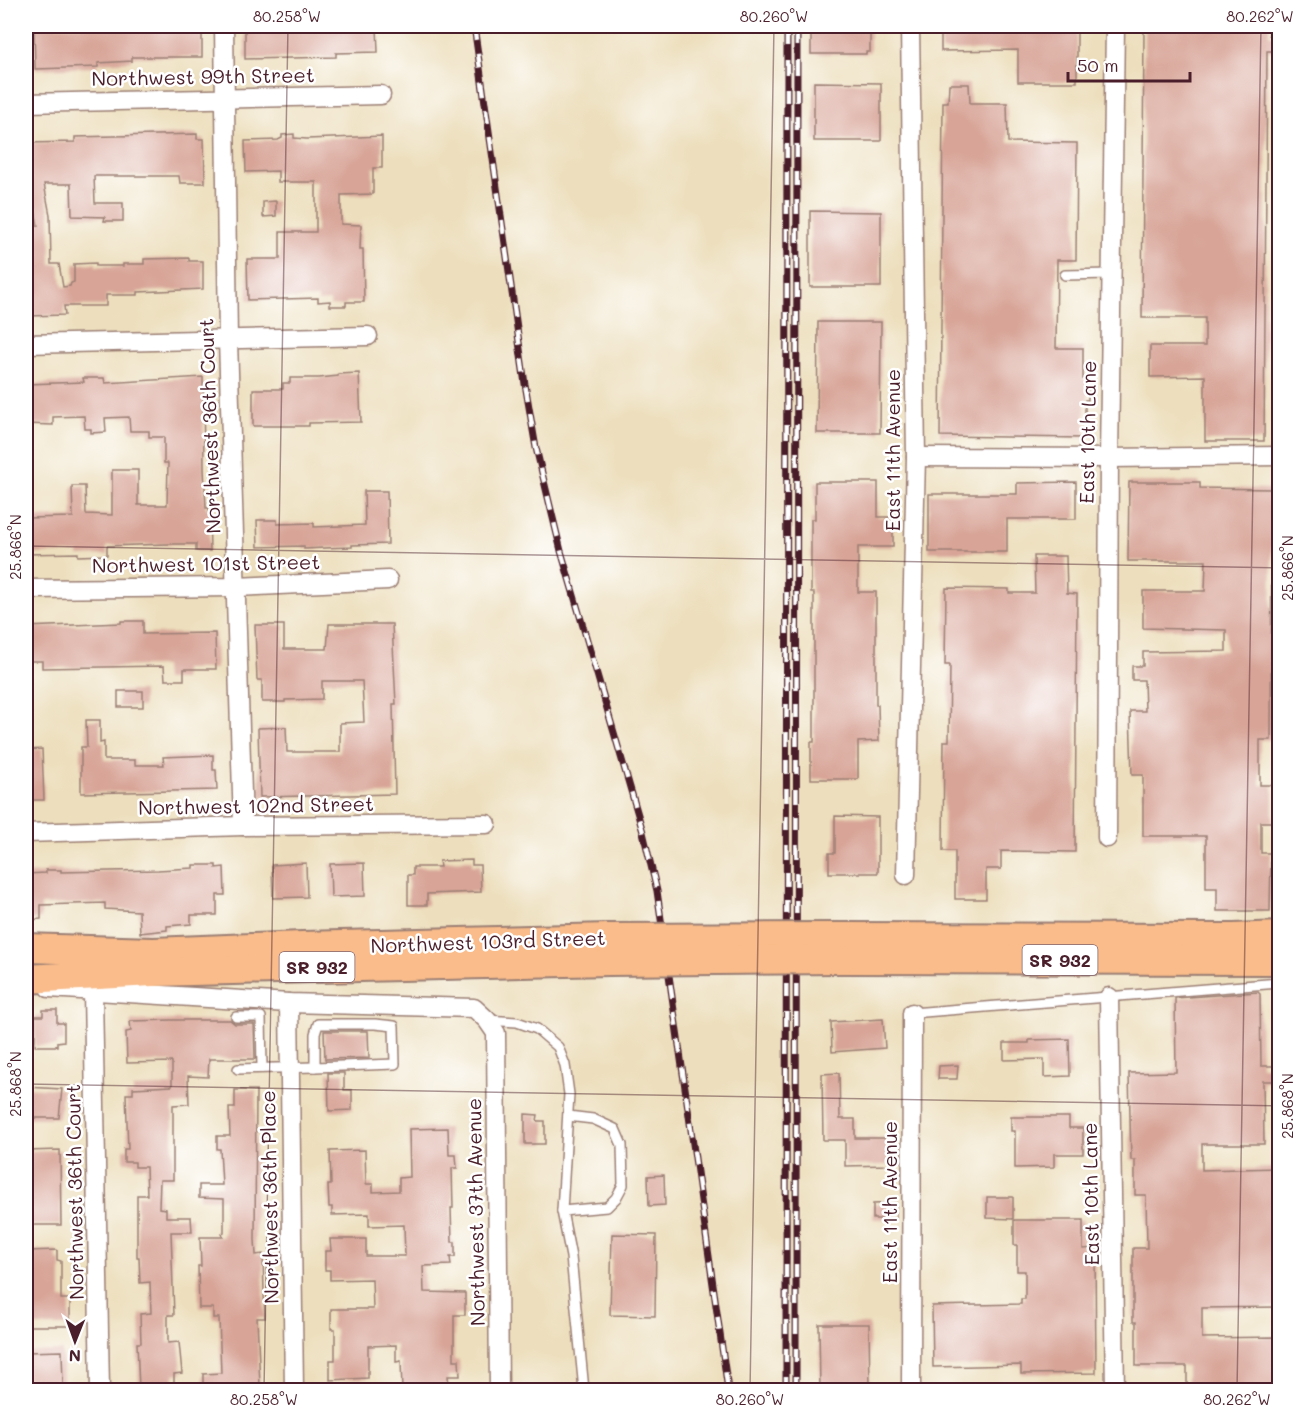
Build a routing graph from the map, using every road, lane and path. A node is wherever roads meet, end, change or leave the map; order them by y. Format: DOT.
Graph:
graph roads {
  1 [pos="224,26"];
  2 [pos="910,26"];
  3 [pos="1115,26"];
  4 [pos="381,95"];
  5 [pos="226,98"];
  6 [pos="26,103"];
  7 [pos="1112,274"];
  8 [pos="1065,275"];
  9 [pos="368,336"];
  10 [pos="228,340"];
  11 [pos="26,344"];
  12 [pos="1280,456"];
  13 [pos="916,457"];
  14 [pos="1109,458"];
  15 [pos="388,580"];
  16 [pos="236,587"];
  17 [pos="26,589"];
  18 [pos="487,824"];
  19 [pos="243,825"];
  20 [pos="26,833"];
  21 [pos="1107,838"];
  22 [pos="906,875"];
  23 [pos="1280,936"];
  24 [pos="26,948"];
  25 [pos="842,948"];
  26 [pos="609,949"];
  27 [pos="1280,960"];
  28 [pos="26,979"];
  29 [pos="1280,983"];
  30 [pos="26,986"];
  31 [pos="93,992"];
  32 [pos="1109,997"];
  33 [pos="289,1003"];
  34 [pos="912,1013"];
  35 [pos="237,1017"];
  36 [pos="492,1026"];
  37 [pos="315,1066"];
  38 [pos="262,1068"];
  39 [pos="290,1068"];
  40 [pos="238,1069"];
  41 [pos="568,1116"];
  42 [pos="562,1211"];
  43 [pos="100,1390"];
  44 [pos="294,1390"];
  45 [pos="500,1390"];
  46 [pos="584,1390"];
  47 [pos="911,1390"];
  48 [pos="1115,1390"];
  1 -- 5 [label="street, Northwest 36th Court"];
  2 -- 13 [label="street, East 11th Avenue"];
  3 -- 7 [label="street, East 10th Lane"];
  4 -- 5 [label="street, Northwest 99th Street"];
  5 -- 6 [label="street, Northwest 99th Street"];
  5 -- 10 [label="street, Northwest 36th Court"];
  7 -- 8 [label="lane"];
  7 -- 14 [label="street, East 10th Lane"];
  9 -- 10 [label="street"];
  10 -- 11 [label="street"];
  10 -- 16 [label="street, Northwest 36th Court"];
  12 -- 14 [label="street"];
  13 -- 14 [label="street"];
  13 -- 22 [label="street, East 11th Avenue"];
  14 -- 21 [label="street, East 10th Lane"];
  15 -- 16 [label="street, Northwest 101st Street"];
  16 -- 17 [label="street, Northwest 101st Street"];
  16 -- 19 [label="street, Northwest 36th Court"];
  18 -- 19 [label="street, Northwest 102nd Street"];
  19 -- 20 [label="street, Northwest 102nd Street"];
  23 -- 25 [label="main road, SR 932"];
  24 -- 26 [label="main road, Northwest 103rd Street / SR 932"];
  25 -- 26 [label="main road, Northwest 103rd Street / SR 932, bridge"];
  25 -- 27 [label="main road, SR 932"];
  26 -- 28 [label="main road, Northwest 103rd Street / SR 932"];
  29 -- 32 [label="lane"];
  30 -- 31 [label="street"];
  31 -- 33 [label="street"];
  31 -- 43 [label="street, Northwest 36th Court"];
  32 -- 34 [label="lane"];
  32 -- 48 [label="street, East 10th Lane"];
  33 -- 36 [label="street"];
  33 -- 39 [label="street, Northwest 36th Place"];
  34 -- 47 [label="street, East 11th Avenue"];
  35 -- 38 [label="lane"];
  36 -- 41 [label="lane"];
  36 -- 45 [label="street, Northwest 37th Avenue"];
  37 -- 37 [label="lane"];
  37 -- 39 [label="lane"];
  38 -- 39 [label="lane"];
  38 -- 40 [label="lane"];
  39 -- 44 [label="street, Northwest 36th Place"];
  41 -- 42 [label="lane"];
  41 -- 42 [label="lane"];
  42 -- 46 [label="lane"];
}
